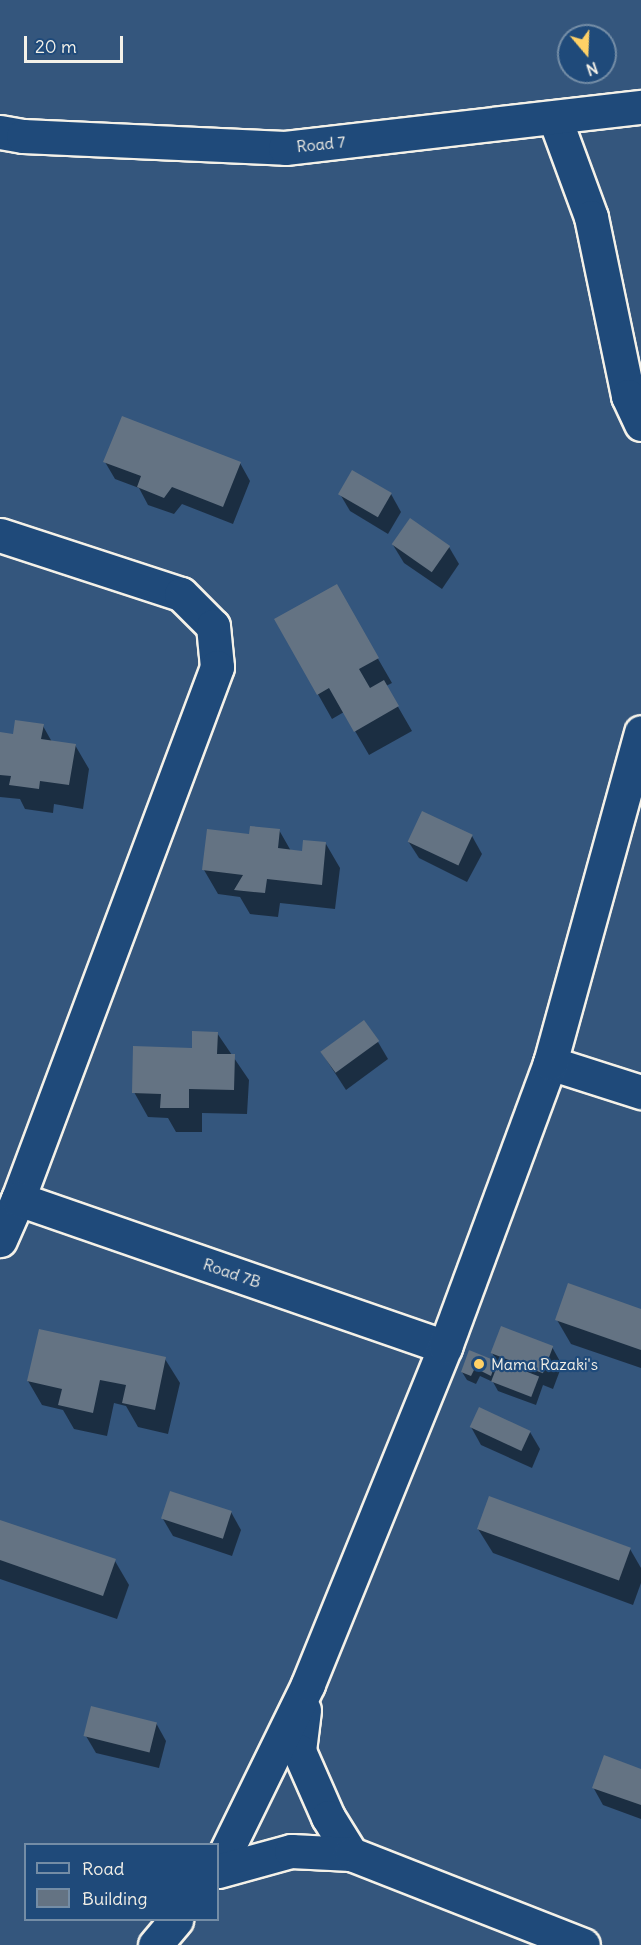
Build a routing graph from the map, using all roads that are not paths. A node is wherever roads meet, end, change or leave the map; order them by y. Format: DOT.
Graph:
graph roads {
  1 [pos="641,107"];
  2 [pos="555,119"];
  3 [pos="0,132"];
  4 [pos="641,424"];
  5 [pos="0,535"];
  6 [pos="641,732"];
  7 [pos="550,1063"];
  8 [pos="641,1092"];
  9 [pos="18,1199"];
  10 [pos="0,1240"];
  11 [pos="445,1347"];
  12 [pos="308,1683"];
  13 [pos="351,1854"];
  14 [pos="219,1867"];
  15 [pos="219,1869"];
  16 [pos="175,1921"];
  17 [pos="155,1945"];
  18 [pos="582,1945"];
  1 -- 2 [label="street, Road 7"];
  2 -- 3 [label="street, Road 7"];
  2 -- 4 [label="street"];
  5 -- 9 [label="street"];
  6 -- 7 [label="street"];
  7 -- 8 [label="street"];
  7 -- 11 [label="street"];
  9 -- 10 [label="street"];
  9 -- 11 [label="street, Road 7B"];
  11 -- 12 [label="street"];
  12 -- 13 [label="street"];
  12 -- 14 [label="street"];
  13 -- 15 [label="street"];
  13 -- 18 [label="street"];
  16 -- 17 [label="street"];
}
